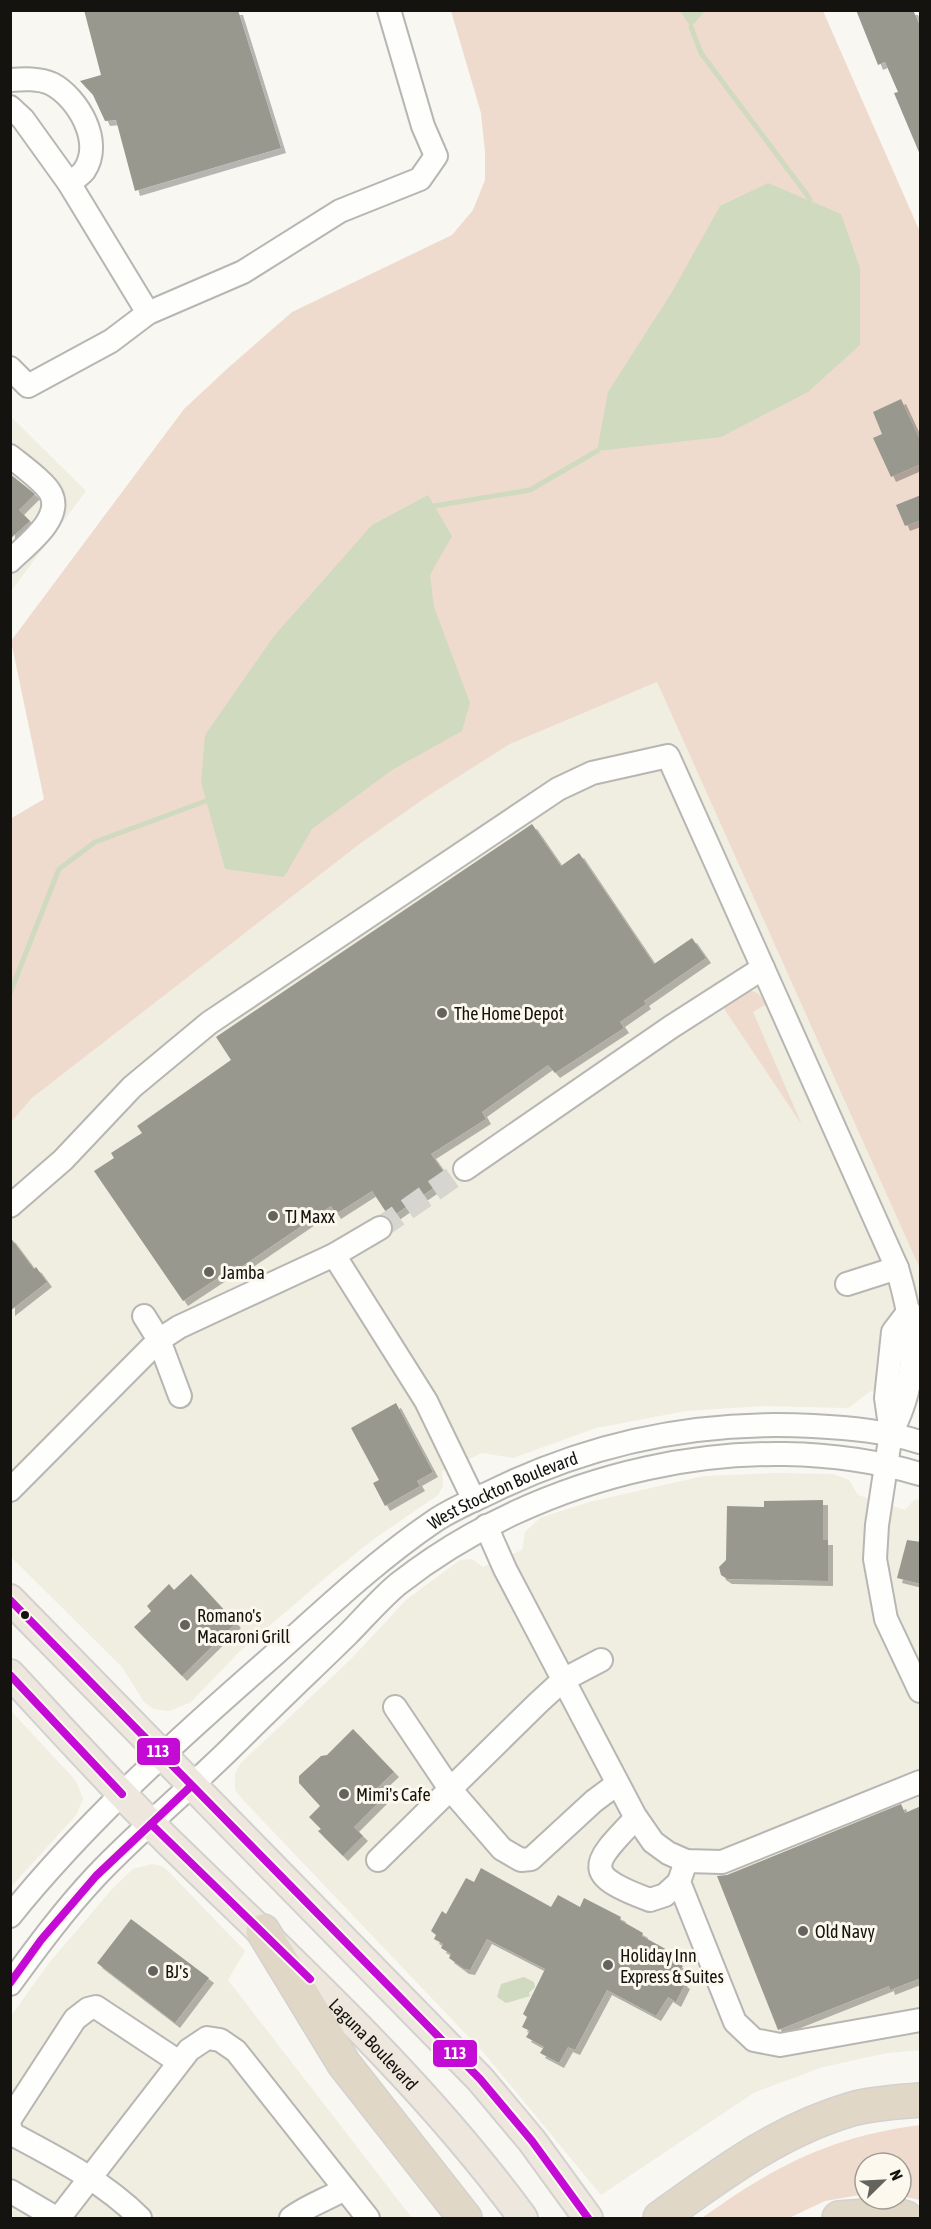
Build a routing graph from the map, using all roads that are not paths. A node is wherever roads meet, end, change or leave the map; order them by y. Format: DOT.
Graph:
graph roads {
  1 [pos="389,10"];
  2 [pos="10,80"];
  3 [pos="10,107"];
  4 [pos="69,183"];
  5 [pos="148,313"];
  6 [pos="10,369"];
  7 [pos="10,456"];
  8 [pos="10,561"];
  9 [pos="763,968"];
  10 [pos="465,1169"];
  11 [pos="10,1206"];
  12 [pos="380,1228"];
  13 [pos="334,1255"];
  14 [pos="897,1268"];
  15 [pos="847,1284"];
  16 [pos="144,1316"];
  17 [pos="159,1340"];
  18 [pos="180,1396"];
  19 [pos="891,1433"];
  20 [pos="921,1442"];
  21 [pos="886,1464"];
  22 [pos="921,1474"];
  23 [pos="13,1484"];
  24 [pos="474,1500"];
  25 [pos="486,1526"];
  26 [pos="10,1599"];
  27 [pos="601,1660"];
  28 [pos="10,1674"];
  29 [pos="563,1680"];
  30 [pos="921,1691"];
  31 [pos="395,1707"];
  32 [pos="163,1753"];
  33 [pos="921,1782"];
  34 [pos="193,1784"];
  35 [pos="617,1784"];
  36 [pos="450,1789"];
  37 [pos="122,1794"];
  38 [pos="636,1818"];
  39 [pos="151,1824"];
  40 [pos="378,1860"];
  41 [pos="686,1860"];
  42 [pos="679,1882"];
  43 [pos="10,1916"];
  44 [pos="263,1931"];
  45 [pos="10,1984"];
  46 [pos="921,2020"];
  47 [pos="179,2062"];
  48 [pos="921,2100"];
  49 [pos="10,2119"];
  50 [pos="10,2127"];
  51 [pos="90,2179"];
  52 [pos="345,2189"];
  53 [pos="10,2192"];
  54 [pos="58,2218"];
  55 [pos="140,2218"];
  56 [pos="291,2218"];
  57 [pos="368,2218"];
  58 [pos="465,2218"];
  59 [pos="523,2218"];
  60 [pos="588,2218"];
  61 [pos="660,2218"];
  62 [pos="839,2218"];
  63 [pos="906,2218"];
  1 -- 5 [label="street"];
  2 -- 4 [label="street"];
  3 -- 4 [label="street"];
  4 -- 5 [label="street"];
  5 -- 6 [label="street"];
  7 -- 8 [label="street"];
  9 -- 10 [label="street"];
  9 -- 11 [label="street"];
  9 -- 14 [label="street"];
  12 -- 13 [label="street"];
  13 -- 17 [label="street"];
  13 -- 24 [label="street"];
  14 -- 15 [label="street"];
  14 -- 19 [label="street"];
  16 -- 17 [label="street"];
  17 -- 18 [label="street"];
  17 -- 23 [label="street"];
  19 -- 20 [label="street, West Stockton Boulevard"];
  19 -- 21 [label="street"];
  19 -- 24 [label="street, West Stockton Boulevard"];
  21 -- 22 [label="street, West Stockton Boulevard"];
  21 -- 25 [label="street, West Stockton Boulevard"];
  21 -- 30 [label="street"];
  24 -- 32 [label="street, West Stockton Boulevard"];
  25 -- 29 [label="street"];
  25 -- 34 [label="street, West Stockton Boulevard"];
  26 -- 32 [label="main road"];
  27 -- 29 [label="street"];
  28 -- 37 [label="main road, Laguna Boulevard"];
  29 -- 35 [label="street"];
  29 -- 36 [label="street"];
  31 -- 36 [label="street"];
  32 -- 34 [label="main road"];
  32 -- 37 [label="street, West Stockton Boulevard"];
  33 -- 41 [label="street"];
  34 -- 39 [label="street, West Stockton Boulevard"];
  34 -- 60 [label="main road"];
  35 -- 36 [label="street"];
  35 -- 38 [label="street"];
  36 -- 40 [label="street"];
  37 -- 39 [label="main road, Laguna Boulevard"];
  37 -- 43 [label="street, West Stockton Boulevard"];
  38 -- 41 [label="street"];
  38 -- 42 [label="street"];
  39 -- 44 [label="main road, Laguna Boulevard"];
  39 -- 45 [label="street, West Stockton Boulevard"];
  41 -- 42 [label="street"];
  42 -- 46 [label="street"];
  44 -- 58 [label="highway"];
  44 -- 59 [label="main road, Laguna Boulevard"];
  47 -- 49 [label="street"];
  47 -- 51 [label="street"];
  47 -- 52 [label="street"];
  48 -- 61 [label="highway"];
  50 -- 51 [label="street"];
  51 -- 54 [label="street"];
  51 -- 55 [label="street"];
  52 -- 56 [label="street"];
  52 -- 57 [label="street"];
  53 -- 54 [label="street"];
  62 -- 63 [label="highway"];
}
